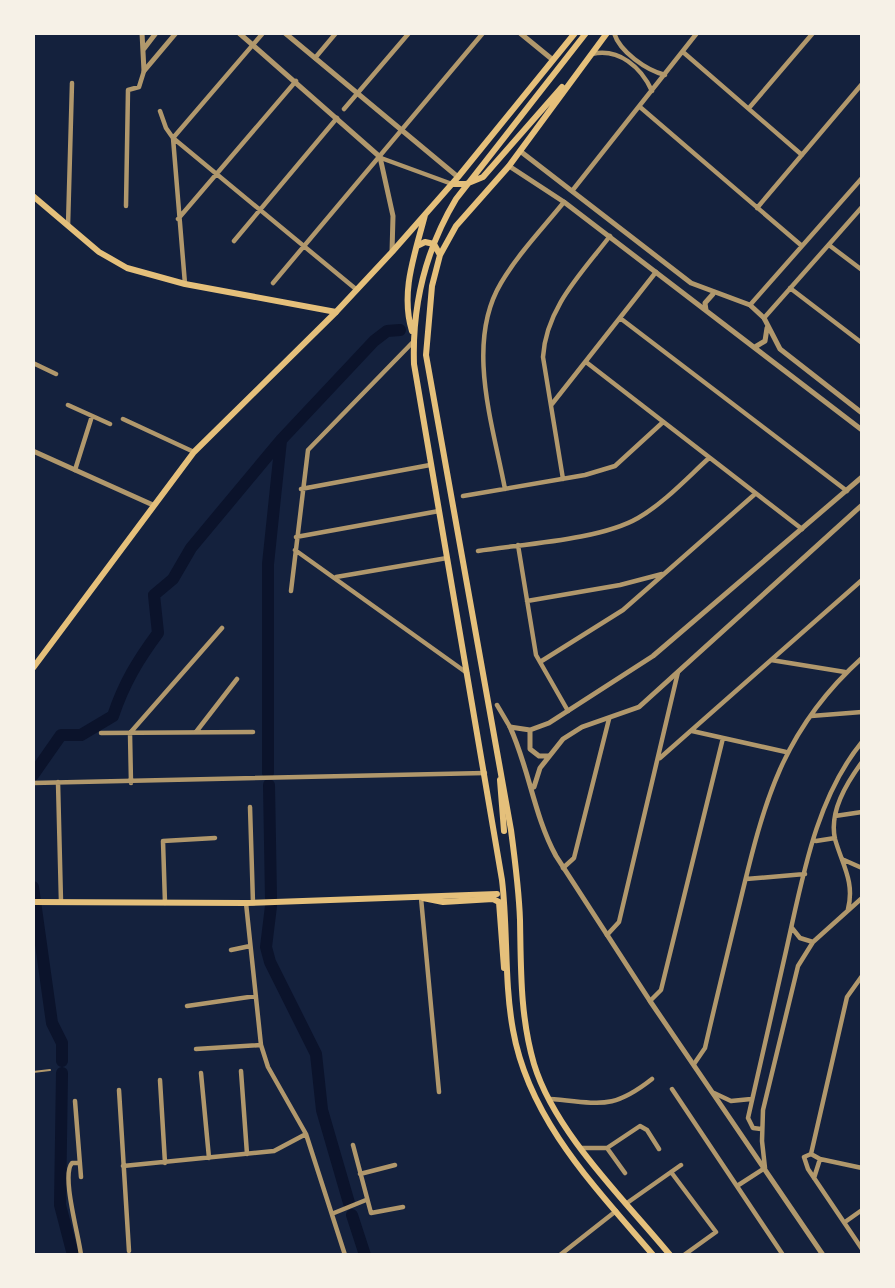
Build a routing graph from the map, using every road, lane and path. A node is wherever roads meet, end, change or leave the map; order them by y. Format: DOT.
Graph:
graph roads {
  1 [pos="142,33"];
  2 [pos="156,33"];
  3 [pos="176,33"];
  4 [pos="239,33"];
  5 [pos="263,33"];
  6 [pos="285,33"];
  7 [pos="336,33"];
  8 [pos="409,33"];
  9 [pos="483,33"];
  10 [pos="520,33"];
  11 [pos="575,33"];
  12 [pos="586,33"];
  13 [pos="607,33"];
  14 [pos="614,33"];
  15 [pos="697,33"];
  16 [pos="813,33"];
  17 [pos="618,43"];
  18 [pos="253,45"];
  19 [pos="142,51"];
  20 [pos="611,52"];
  21 [pos="682,52"];
  22 [pos="591,54"];
  23 [pos="315,58"];
  24 [pos="553,60"];
  25 [pos="144,71"];
  26 [pos="576,73"];
  27 [pos="665,75"];
  28 [pos="296,81"];
  29 [pos="72,83"];
  30 [pos="862,85"];
  31 [pos="652,91"];
  32 [pos="357,93"];
  33 [pos="640,107"];
  34 [pos="749,108"];
  35 [pos="344,109"];
  36 [pos="160,111"];
  37 [pos="337,117"];
  38 [pos="402,132"];
  39 [pos="173,138"];
  40 [pos="520,151"];
  41 [pos="802,155"];
  42 [pos="380,157"];
  43 [pos="509,166"];
  44 [pos="540,166"];
  45 [pos="217,174"];
  46 [pos="458,177"];
  47 [pos="532,178"];
  48 [pos="862,178"];
  49 [pos="452,184"];
  50 [pos="572,191"];
  51 [pos="33,197"];
  52 [pos="564,202"];
  53 [pos="126,206"];
  54 [pos="862,207"];
  55 [pos="757,208"];
  56 [pos="260,210"];
  57 [pos="425,214"];
  58 [pos="178,219"];
  59 [pos="68,226"];
  60 [pos="610,236"];
  61 [pos="234,240"];
  62 [pos="829,245"];
  63 [pos="305,246"];
  64 [pos="417,246"];
  65 [pos="802,246"];
  66 [pos="392,252"];
  67 [pos="440,256"];
  68 [pos="862,270"];
  69 [pos="656,272"];
  70 [pos="185,284"];
  71 [pos="273,284"];
  72 [pos="790,288"];
  73 [pos="357,290"];
  74 [pos="713,294"];
  75 [pos="750,304"];
  76 [pos="706,310"];
  77 [pos="336,312"];
  78 [pos="620,318"];
  79 [pos="764,318"];
  80 [pos="767,326"];
  81 [pos="413,339"];
  82 [pos="862,343"];
  83 [pos="755,347"];
  84 [pos="586,362"];
  85 [pos="33,363"];
  86 [pos="56,374"];
  87 [pos="68,405"];
  88 [pos="551,405"];
  89 [pos="862,413"];
  90 [pos="92,416"];
  91 [pos="123,419"];
  92 [pos="662,423"];
  93 [pos="110,424"];
  94 [pos="862,430"];
  95 [pos="33,451"];
  96 [pos="194,452"];
  97 [pos="709,458"];
  98 [pos="430,465"];
  99 [pos="75,470"];
  100 [pos="862,477"];
  101 [pos="563,479"];
  102 [pos="301,489"];
  103 [pos="505,489"];
  104 [pos="847,491"];
  105 [pos="755,494"];
  106 [pos="463,496"];
  107 [pos="153,505"];
  108 [pos="862,505"];
  109 [pos="439,511"];
  110 [pos="802,529"];
  111 [pos="296,537"];
  112 [pos="518,545"];
  113 [pos="295,550"];
  114 [pos="478,551"];
  115 [pos="447,558"];
  116 [pos="663,573"];
  117 [pos="335,577"];
  118 [pos="862,580"];
  119 [pos="291,591"];
  120 [pos="527,601"];
  121 [pos="222,628"];
  122 [pos="862,658"];
  123 [pos="770,660"];
  124 [pos="540,662"];
  125 [pos="33,668"];
  126 [pos="679,668"];
  127 [pos="846,672"];
  128 [pos="468,673"];
  129 [pos="237,679"];
  130 [pos="497,705"];
  131 [pos="568,711"];
  132 [pos="862,712"];
  133 [pos="810,716"];
  134 [pos="608,719"];
  135 [pos="510,727"];
  136 [pos="530,730"];
  137 [pos="691,731"];
  138 [pos="253,732"];
  139 [pos="101,733"];
  140 [pos="130,733"];
  141 [pos="196,733"];
  142 [pos="723,738"];
  143 [pos="862,742"];
  144 [pos="787,752"];
  145 [pos="548,756"];
  146 [pos="499,758"];
  147 [pos="660,758"];
  148 [pos="862,762"];
  149 [pos="486,773"];
  150 [pos="58,782"];
  151 [pos="33,783"];
  152 [pos="131,783"];
  153 [pos="534,793"];
  154 [pos="250,807"];
  155 [pos="862,813"];
  156 [pos="835,816"];
  157 [pos="504,831"];
  158 [pos="215,838"];
  159 [pos="835,838"];
  160 [pos="815,841"];
  161 [pos="844,860"];
  162 [pos="862,867"];
  163 [pos="563,868"];
  164 [pos="806,874"];
  165 [pos="746,879"];
  166 [pos="497,894"];
  167 [pos="422,898"];
  168 [pos="862,898"];
  169 [pos="33,902"];
  170 [pos="61,902"];
  171 [pos="165,902"];
  172 [pos="249,903"];
  173 [pos="848,910"];
  174 [pos="792,927"];
  175 [pos="607,936"];
  176 [pos="813,942"];
  177 [pos="250,946"];
  178 [pos="230,950"];
  179 [pos="862,976"];
  180 [pos="508,989"];
  181 [pos="256,996"];
  182 [pos="650,1001"];
  183 [pos="187,1006"];
  184 [pos="261,1045"];
  185 [pos="197,1049"];
  186 [pos="694,1064"];
  187 [pos="50,1070"];
  188 [pos="240,1071"];
  189 [pos="33,1072"];
  190 [pos="201,1073"];
  191 [pos="652,1079"];
  192 [pos="160,1080"];
  193 [pos="672,1089"];
  194 [pos="119,1090"];
  195 [pos="439,1092"];
  196 [pos="714,1093"];
  197 [pos="548,1099"];
  198 [pos="752,1099"];
  199 [pos="75,1101"];
  200 [pos="761,1129"];
  201 [pos="306,1134"];
  202 [pos="354,1145"];
  203 [pos="582,1148"];
  204 [pos="607,1148"];
  205 [pos="659,1149"];
  206 [pos="247,1154"];
  207 [pos="811,1154"];
  208 [pos="209,1158"];
  209 [pos="820,1158"];
  210 [pos="80,1163"];
  211 [pos="165,1163"];
  212 [pos="395,1165"];
  213 [pos="681,1165"];
  214 [pos="123,1166"];
  215 [pos="765,1168"];
  216 [pos="862,1168"];
  217 [pos="671,1172"];
  218 [pos="625,1173"];
  219 [pos="360,1174"];
  220 [pos="81,1177"];
  221 [pos="814,1178"];
  222 [pos="737,1186"];
  223 [pos="366,1200"];
  224 [pos="627,1203"];
  225 [pos="403,1207"];
  226 [pos="862,1210"];
  227 [pos="616,1211"];
  228 [pos="334,1213"];
  229 [pos="845,1222"];
  230 [pos="861,1248"];
  231 [pos="129,1251"];
  232 [pos="81,1255"];
  233 [pos="345,1255"];
  234 [pos="560,1255"];
  235 [pos="653,1255"];
  236 [pos="670,1255"];
  237 [pos="684,1255"];
  238 [pos="783,1255"];
  239 [pos="823,1255"];
  1 -- 19 [label="street"];
  2 -- 19 [label="street"];
  3 -- 25 [label="street"];
  4 -- 18 [label="street"];
  5 -- 18 [label="street"];
  6 -- 23 [label="street"];
  7 -- 23 [label="street"];
  8 -- 32 [label="street"];
  9 -- 38 [label="street"];
  10 -- 24 [label="street"];
  11 -- 24 [label="main road"];
  12 -- 81 [label="main road"];
  13 -- 22 [label="main road"];
  14 -- 17 [label="street"];
  15 -- 21 [label="street"];
  16 -- 34 [label="street"];
  17 -- 20 [label="street"];
  17 -- 27 [label="street"];
  18 -- 28 [label="street"];
  18 -- 39 [label="street"];
  19 -- 25 [label="street"];
  20 -- 22 [label="street"];
  20 -- 31 [label="street"];
  21 -- 27 [label="street"];
  21 -- 34 [label="street"];
  22 -- 26 [label="main road"];
  23 -- 32 [label="street"];
  24 -- 46 [label="main road"];
  25 -- 53 [label="street"];
  26 -- 40 [label="main road"];
  26 -- 49 [label="main road"];
  27 -- 31 [label="street"];
  28 -- 37 [label="street"];
  28 -- 45 [label="street"];
  29 -- 59 [label="street"];
  30 -- 41 [label="street"];
  31 -- 33 [label="street"];
  32 -- 35 [label="street"];
  32 -- 38 [label="street"];
  33 -- 50 [label="street"];
  33 -- 55 [label="street"];
  34 -- 41 [label="street"];
  36 -- 39 [label="street"];
  37 -- 42 [label="street"];
  37 -- 56 [label="street"];
  38 -- 42 [label="street"];
  38 -- 46 [label="street"];
  39 -- 45 [label="street"];
  39 -- 58 [label="street"];
  40 -- 43 [label="main road"];
  40 -- 44 [label="street"];
  41 -- 55 [label="street"];
  42 -- 49 [label="street"];
  42 -- 63 [label="street"];
  42 -- 66 [label="street"];
  43 -- 47 [label="street"];
  43 -- 67 [label="main road"];
  44 -- 47 [label="street"];
  44 -- 50 [label="street"];
  45 -- 56 [label="street"];
  45 -- 58 [label="street"];
  46 -- 49 [label="main road"];
  47 -- 52 [label="street"];
  48 -- 65 [label="street"];
  49 -- 57 [label="main road"];
  50 -- 74 [label="street"];
  51 -- 59 [label="main road"];
  52 -- 60 [label="street"];
  52 -- 103 [label="street"];
  54 -- 62 [label="street"];
  55 -- 65 [label="street"];
  56 -- 61 [label="street"];
  56 -- 63 [label="street"];
  57 -- 64 [label="main road"];
  57 -- 66 [label="main road"];
  58 -- 70 [label="street"];
  59 -- 70 [label="main road"];
  60 -- 69 [label="street"];
  60 -- 88 [label="street"];
  62 -- 68 [label="street"];
  62 -- 72 [label="street"];
  63 -- 71 [label="street"];
  63 -- 73 [label="street"];
  64 -- 67 [label="main road"];
  64 -- 81 [label="main road"];
  65 -- 75 [label="street"];
  66 -- 73 [label="main road"];
  67 -- 146 [label="main road"];
  69 -- 76 [label="street"];
  69 -- 78 [label="street"];
  70 -- 77 [label="main road"];
  72 -- 79 [label="street"];
  72 -- 82 [label="street"];
  73 -- 77 [label="main road"];
  74 -- 75 [label="street"];
  74 -- 76 [label="street"];
  75 -- 79 [label="street"];
  76 -- 83 [label="street"];
  77 -- 96 [label="main road"];
  78 -- 84 [label="street"];
  78 -- 104 [label="street"];
  79 -- 80 [label="street"];
  80 -- 83 [label="street"];
  80 -- 89 [label="street"];
  81 -- 98 [label="main road"];
  81 -- 102 [label="street"];
  83 -- 94 [label="street"];
  84 -- 88 [label="street"];
  84 -- 92 [label="street"];
  85 -- 86 [label="street"];
  87 -- 90 [label="street"];
  88 -- 101 [label="street"];
  90 -- 93 [label="street"];
  90 -- 99 [label="street"];
  91 -- 96 [label="street"];
  92 -- 97 [label="street"];
  92 -- 101 [label="street"];
  95 -- 99 [label="street"];
  96 -- 107 [label="main road"];
  97 -- 105 [label="street"];
  97 -- 112 [label="street"];
  98 -- 102 [label="street"];
  98 -- 109 [label="main road"];
  99 -- 107 [label="street"];
  100 -- 104 [label="street"];
  101 -- 103 [label="street"];
  102 -- 111 [label="street"];
  103 -- 106 [label="street"];
  104 -- 110 [label="street"];
  105 -- 110 [label="street"];
  105 -- 116 [label="street"];
  107 -- 125 [label="main road"];
  108 -- 126 [label="street"];
  109 -- 111 [label="street"];
  109 -- 115 [label="main road"];
  110 -- 131 [label="street"];
  111 -- 113 [label="street"];
  112 -- 114 [label="street"];
  112 -- 120 [label="street"];
  113 -- 117 [label="street"];
  113 -- 119 [label="street"];
  115 -- 117 [label="street"];
  115 -- 128 [label="main road"];
  116 -- 120 [label="street"];
  116 -- 124 [label="street"];
  117 -- 128 [label="street"];
  118 -- 123 [label="street"];
  120 -- 124 [label="street"];
  121 -- 140 [label="street"];
  122 -- 127 [label="street"];
  123 -- 127 [label="street"];
  123 -- 137 [label="street"];
  124 -- 131 [label="street"];
  126 -- 134 [label="street"];
  126 -- 147 [label="street"];
  127 -- 133 [label="street"];
  128 -- 149 [label="main road"];
  129 -- 141 [label="street"];
  130 -- 135 [label="street"];
  131 -- 136 [label="street"];
  132 -- 133 [label="street"];
  133 -- 144 [label="street"];
  134 -- 145 [label="street"];
  134 -- 163 [label="street"];
  135 -- 136 [label="street"];
  135 -- 153 [label="street"];
  136 -- 145 [label="street"];
  137 -- 142 [label="street"];
  137 -- 147 [label="street"];
  138 -- 141 [label="street"];
  139 -- 140 [label="street"];
  140 -- 141 [label="street"];
  140 -- 152 [label="street"];
  142 -- 144 [label="street"];
  142 -- 182 [label="street"];
  143 -- 160 [label="street"];
  144 -- 165 [label="street"];
  145 -- 153 [label="street"];
  146 -- 157 [label="main road"];
  146 -- 197 [label="main road"];
  147 -- 175 [label="street"];
  148 -- 156 [label="street"];
  149 -- 152 [label="street"];
  149 -- 180 [label="main road"];
  150 -- 151 [label="street"];
  150 -- 152 [label="street"];
  150 -- 170 [label="street"];
  153 -- 163 [label="street"];
  154 -- 172 [label="street"];
  155 -- 156 [label="street"];
  156 -- 159 [label="street"];
  158 -- 171 [label="street"];
  159 -- 160 [label="street"];
  159 -- 161 [label="street"];
  160 -- 164 [label="street"];
  161 -- 162 [label="street"];
  161 -- 173 [label="street"];
  163 -- 175 [label="street"];
  164 -- 165 [label="street"];
  164 -- 174 [label="street"];
  165 -- 186 [label="street"];
  166 -- 167 [label="main road"];
  167 -- 172 [label="main road"];
  167 -- 180 [label="main road"];
  167 -- 195 [label="street"];
  168 -- 173 [label="street"];
  169 -- 170 [label="main road"];
  170 -- 171 [label="main road"];
  171 -- 172 [label="main road"];
  172 -- 177 [label="street"];
  173 -- 176 [label="street"];
  174 -- 176 [label="street"];
  174 -- 198 [label="street"];
  175 -- 182 [label="street"];
  176 -- 200 [label="street"];
  177 -- 178 [label="street"];
  177 -- 181 [label="street"];
  179 -- 207 [label="street"];
  180 -- 227 [label="main road"];
  181 -- 183 [label="street"];
  181 -- 184 [label="street"];
  182 -- 186 [label="street"];
  184 -- 185 [label="street"];
  184 -- 201 [label="street"];
  186 -- 196 [label="street"];
  187 -- 189 [label="lane"];
  188 -- 206 [label="street"];
  190 -- 208 [label="street"];
  191 -- 197 [label="street"];
  192 -- 211 [label="street"];
  193 -- 222 [label="street"];
  194 -- 214 [label="street"];
  196 -- 198 [label="street"];
  196 -- 215 [label="street"];
  197 -- 203 [label="main road"];
  198 -- 200 [label="street"];
  199 -- 210 [label="street"];
  200 -- 215 [label="street"];
  201 -- 206 [label="street"];
  201 -- 228 [label="street"];
  202 -- 219 [label="street"];
  203 -- 204 [label="street"];
  203 -- 224 [label="main road"];
  204 -- 205 [label="street"];
  204 -- 218 [label="street"];
  206 -- 208 [label="street"];
  207 -- 209 [label="street"];
  207 -- 221 [label="street"];
  208 -- 211 [label="street"];
  209 -- 216 [label="street"];
  209 -- 221 [label="street"];
  210 -- 220 [label="street"];
  210 -- 232 [label="street"];
  211 -- 214 [label="street"];
  212 -- 219 [label="street"];
  213 -- 217 [label="street"];
  214 -- 231 [label="street"];
  215 -- 222 [label="street"];
  215 -- 239 [label="street"];
  217 -- 224 [label="street"];
  217 -- 237 [label="street"];
  219 -- 223 [label="street"];
  221 -- 229 [label="street"];
  222 -- 238 [label="street"];
  223 -- 225 [label="street"];
  223 -- 228 [label="street"];
  224 -- 227 [label="main road"];
  224 -- 236 [label="main road"];
  226 -- 229 [label="street"];
  227 -- 234 [label="street"];
  227 -- 235 [label="main road"];
  228 -- 233 [label="street"];
  229 -- 230 [label="street"];
}
